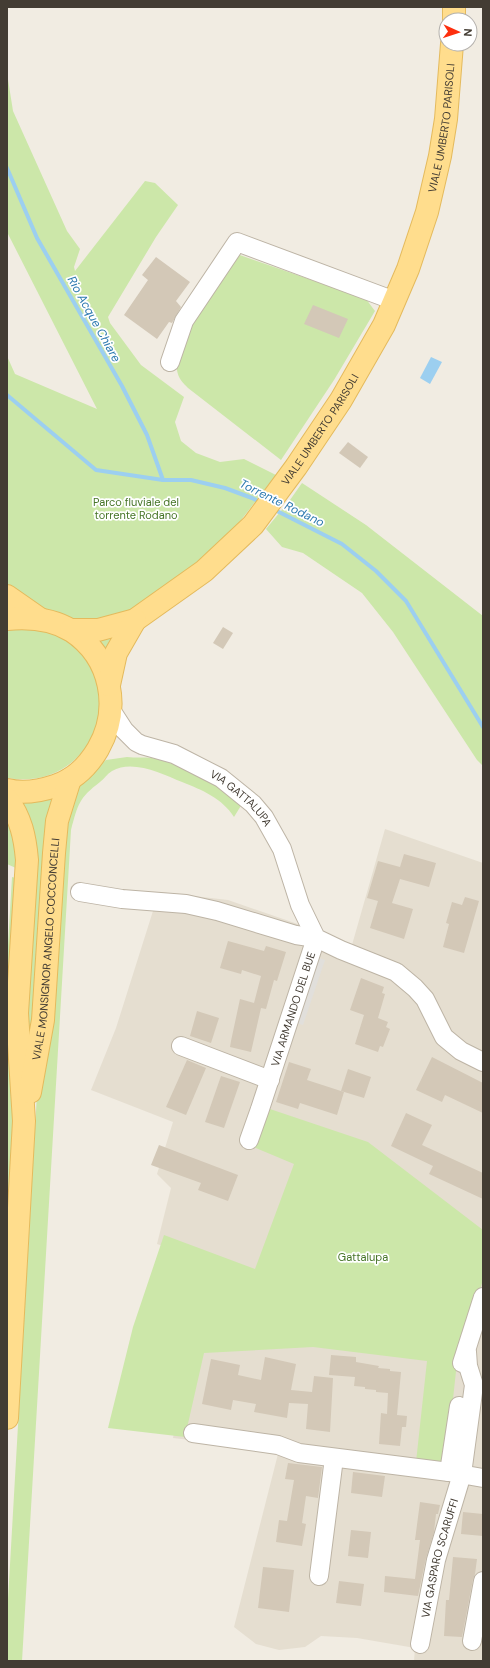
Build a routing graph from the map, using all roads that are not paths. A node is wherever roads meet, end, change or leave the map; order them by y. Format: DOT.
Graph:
graph roads {
  1 [pos="451,52"];
  2 [pos="395,301"];
  3 [pos="170,362"];
  4 [pos="7,596"];
  5 [pos="40,619"];
  6 [pos="7,620"];
  7 [pos="135,620"];
  8 [pos="71,630"];
  9 [pos="109,685"];
  10 [pos="111,710"];
  11 [pos="70,779"];
  12 [pos="7,790"];
  13 [pos="7,799"];
  14 [pos="80,892"];
  15 [pos="316,938"];
  16 [pos="181,1046"];
  17 [pos="483,1062"];
  18 [pos="270,1080"];
  19 [pos="24,1121"];
  20 [pos="248,1140"];
  21 [pos="483,1297"];
  22 [pos="7,1418"];
  23 [pos="193,1433"];
  24 [pos="334,1458"];
  25 [pos="456,1473"];
  26 [pos="483,1478"];
  27 [pos="318,1576"];
  28 [pos="483,1581"];
  29 [pos="472,1641"];
  30 [pos="420,1644"];
  1 -- 2 [label="main road, VIALE UMBERTO PARISOLI"];
  2 -- 3 [label="street"];
  2 -- 7 [label="main road, VIALE UMBERTO PARISOLI"];
  4 -- 5 [label="main road"];
  5 -- 6 [label="main road"];
  5 -- 8 [label="main road"];
  7 -- 8 [label="main road, VIALE UMBERTO PARISOLI"];
  7 -- 9 [label="main road, VIALE UMBERTO PARISOLI"];
  8 -- 9 [label="main road"];
  9 -- 10 [label="main road"];
  10 -- 11 [label="main road"];
  10 -- 15 [label="street, VIA GATTALUPA"];
  11 -- 12 [label="main road"];
  11 -- 19 [label="main road, VIALE MONSIGNOR ANGELO COCCONCELLI"];
  13 -- 19 [label="main road, VIALE MONSIGNOR ANGELO COCCONCELLI"];
  14 -- 15 [label="street"];
  15 -- 17 [label="street"];
  15 -- 18 [label="street, VIA ARMANDO DEL BUE"];
  16 -- 18 [label="street, VIA ARMANDO DEL BUE"];
  18 -- 20 [label="street, VIA ARMANDO DEL BUE"];
  19 -- 22 [label="main road, VIALE MONSIGNOR ANGELO COCCONCELLI"];
  21 -- 25 [label="street, VIA GASPARO SCARUFFI"];
  23 -- 24 [label="street"];
  24 -- 25 [label="street"];
  24 -- 27 [label="street"];
  25 -- 26 [label="street"];
  25 -- 30 [label="street, VIA GASPARO SCARUFFI"];
  28 -- 29 [label="street"];
}
